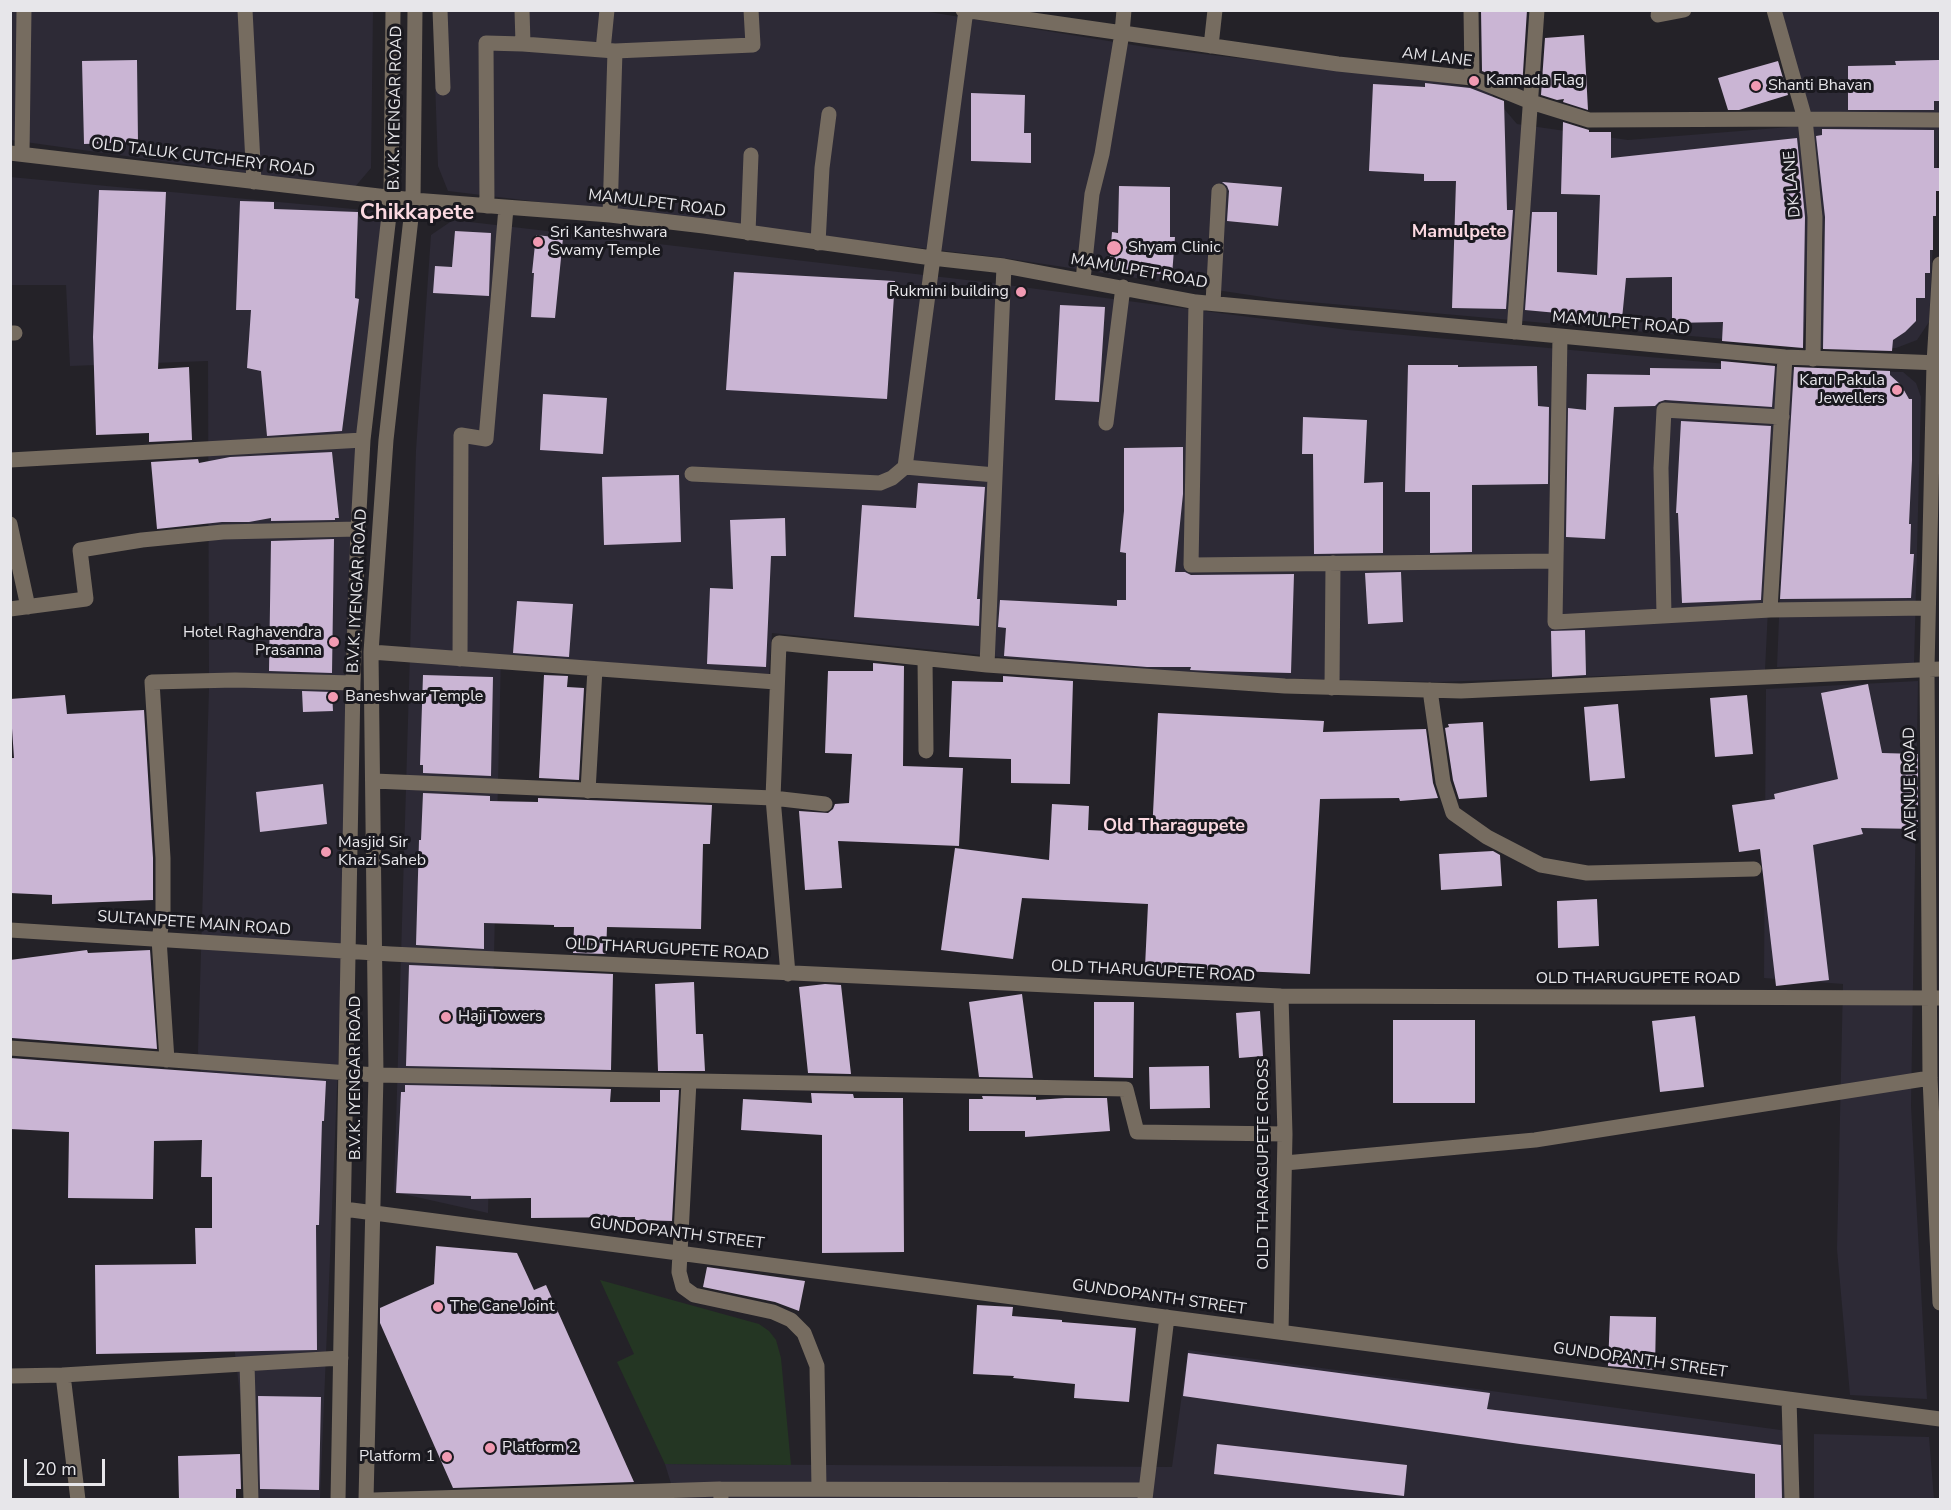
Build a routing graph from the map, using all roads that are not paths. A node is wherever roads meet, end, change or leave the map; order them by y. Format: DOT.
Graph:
graph roads {
  1 [pos="24,10"];
  2 [pos="245,10"];
  3 [pos="393,10"];
  4 [pos="415,10"];
  5 [pos="440,10"];
  6 [pos="522,10"];
  7 [pos="607,10"];
  8 [pos="751,10"];
  9 [pos="1124,10"];
  10 [pos="1215,10"];
  11 [pos="1471,10"];
  12 [pos="1537,10"];
  13 [pos="1684,10"];
  14 [pos="1774,10"];
  15 [pos="965,11"];
  16 [pos="1658,15"];
  17 [pos="1122,33"];
  18 [pos="524,44"];
  19 [pos="1211,46"];
  20 [pos="609,51"];
  21 [pos="1472,78"];
  22 [pos="443,88"];
  23 [pos="1530,102"];
  24 [pos="829,114"];
  25 [pos="1804,119"];
  26 [pos="1941,120"];
  27 [pos="16,154"];
  28 [pos="751,155"];
  29 [pos="254,183"];
  30 [pos="1219,191"];
  31 [pos="391,198"];
  32 [pos="413,200"];
  33 [pos="487,206"];
  34 [pos="506,208"];
  35 [pos="610,215"];
  36 [pos="748,233"];
  37 [pos="818,243"];
  38 [pos="932,258"];
  39 [pos="1941,264"];
  40 [pos="1004,266"];
  41 [pos="1083,280"];
  42 [pos="1123,287"];
  43 [pos="1196,302"];
  44 [pos="1213,303"];
  45 [pos="1514,332"];
  46 [pos="1560,336"];
  47 [pos="1785,357"];
  48 [pos="1812,359"];
  49 [pos="1937,363"];
  50 [pos="1782,417"];
  51 [pos="1106,423"];
  52 [pos="363,440"];
  53 [pos="10,460"];
  54 [pos="905,466"];
  55 [pos="692,474"];
  56 [pos="995,475"];
  57 [pos="10,524"];
  58 [pos="358,529"];
  59 [pos="1556,561"];
  60 [pos="1333,563"];
  61 [pos="28,607"];
  62 [pos="1928,608"];
  63 [pos="10,609"];
  64 [pos="1770,610"];
  65 [pos="1664,616"];
  66 [pos="372,652"];
  67 [pos="460,659"];
  68 [pos="925,659"];
  69 [pos="987,665"];
  70 [pos="595,669"];
  71 [pos="1934,669"];
  72 [pos="776,682"];
  73 [pos="353,683"];
  74 [pos="1332,688"];
  75 [pos="1430,690"];
  76 [pos="926,751"];
  77 [pos="374,781"];
  78 [pos="588,791"];
  79 [pos="773,798"];
  80 [pos="825,804"];
  81 [pos="1754,869"];
  82 [pos="10,930"];
  83 [pos="159,939"];
  84 [pos="349,952"];
  85 [pos="374,953"];
  86 [pos="788,974"];
  87 [pos="1281,996"];
  88 [pos="1935,997"];
  89 [pos="10,1048"];
  90 [pos="167,1060"];
  91 [pos="347,1072"];
  92 [pos="376,1075"];
  93 [pos="1930,1078"];
  94 [pos="689,1081"];
  95 [pos="1285,1134"];
  96 [pos="1285,1163"];
  97 [pos="344,1209"];
  98 [pos="372,1212"];
  99 [pos="680,1252"];
  100 [pos="1941,1303"];
  101 [pos="1167,1317"];
  102 [pos="1281,1332"];
  103 [pos="341,1358"];
  104 [pos="247,1364"];
  105 [pos="63,1375"];
  106 [pos="10,1376"];
  107 [pos="1789,1399"];
  108 [pos="1941,1419"];
  109 [pos="819,1489"];
  110 [pos="721,1494"];
  111 [pos="1146,1495"];
  112 [pos="78,1500"];
  113 [pos="251,1500"];
  114 [pos="338,1500"];
  115 [pos="366,1500"];
  116 [pos="373,1500"];
  117 [pos="1792,1500"];
  1 -- 27 [label="street"];
  2 -- 29 [label="street"];
  3 -- 31 [label="street, B.V.K. IYENGAR ROAD"];
  4 -- 32 [label="street, B.V.K. IYENGAR ROAD"];
  5 -- 22 [label="street"];
  6 -- 18 [label="street"];
  7 -- 20 [label="street"];
  8 -- 20 [label="street"];
  9 -- 17 [label="street"];
  10 -- 19 [label="street"];
  11 -- 21 [label="street"];
  12 -- 23 [label="street"];
  13 -- 16 [label="street"];
  14 -- 25 [label="street, DK LANE"];
  15 -- 17 [label="street, AM LANE"];
  15 -- 38 [label="street"];
  17 -- 19 [label="street, AM LANE"];
  17 -- 41 [label="street"];
  18 -- 20 [label="street"];
  18 -- 33 [label="street"];
  19 -- 21 [label="street, AM LANE"];
  20 -- 35 [label="street"];
  21 -- 23 [label="street, AM LANE"];
  23 -- 25 [label="street, AM LANE"];
  23 -- 45 [label="street"];
  24 -- 37 [label="street"];
  25 -- 26 [label="street, AM LANE"];
  25 -- 48 [label="street, DK LANE"];
  27 -- 29 [label="street, OLD TALUK CUTCHERY ROAD"];
  28 -- 36 [label="street"];
  29 -- 31 [label="street, OLD TALUK CUTCHERY ROAD"];
  30 -- 44 [label="street"];
  31 -- 32 [label="street, OLD TALUK CUTCHERY ROAD"];
  31 -- 52 [label="street, B.V.K. IYENGAR ROAD"];
  32 -- 33 [label="street, MAMULPET ROAD"];
  32 -- 66 [label="street, B.V.K. IYENGAR ROAD"];
  33 -- 34 [label="street, MAMULPET ROAD"];
  34 -- 35 [label="street, MAMULPET ROAD"];
  34 -- 67 [label="street"];
  35 -- 36 [label="street, MAMULPET ROAD"];
  36 -- 37 [label="street, MAMULPET ROAD"];
  37 -- 38 [label="street, MAMULPET ROAD"];
  38 -- 40 [label="street, MAMULPET ROAD"];
  38 -- 54 [label="street"];
  39 -- 49 [label="street, AVENUE ROAD"];
  40 -- 41 [label="street, MAMULPET ROAD"];
  40 -- 56 [label="street"];
  41 -- 42 [label="street, MAMULPET ROAD"];
  42 -- 43 [label="street, MAMULPET ROAD"];
  42 -- 51 [label="street"];
  43 -- 44 [label="street, MAMULPET ROAD"];
  43 -- 60 [label="street"];
  44 -- 45 [label="street, MAMULPET ROAD"];
  45 -- 46 [label="street, MAMULPET ROAD"];
  46 -- 47 [label="street, MAMULPET ROAD"];
  46 -- 59 [label="street"];
  47 -- 48 [label="street, MAMULPET ROAD"];
  47 -- 50 [label="street"];
  48 -- 49 [label="street, MAMULPET ROAD"];
  49 -- 62 [label="street, AVENUE ROAD"];
  50 -- 64 [label="street"];
  50 -- 65 [label="street"];
  52 -- 53 [label="street"];
  52 -- 58 [label="street, B.V.K. IYENGAR ROAD"];
  54 -- 55 [label="street"];
  54 -- 56 [label="street"];
  56 -- 69 [label="street"];
  57 -- 61 [label="street"];
  58 -- 61 [label="street"];
  58 -- 73 [label="street, B.V.K. IYENGAR ROAD"];
  59 -- 60 [label="street"];
  59 -- 65 [label="street"];
  60 -- 74 [label="street"];
  61 -- 63 [label="street"];
  62 -- 64 [label="street"];
  62 -- 71 [label="street, AVENUE ROAD"];
  64 -- 65 [label="street"];
  66 -- 67 [label="street"];
  66 -- 77 [label="street, B.V.K. IYENGAR ROAD"];
  67 -- 70 [label="street"];
  68 -- 69 [label="street"];
  68 -- 72 [label="street"];
  68 -- 76 [label="street"];
  69 -- 74 [label="street"];
  70 -- 72 [label="street"];
  70 -- 78 [label="street"];
  71 -- 75 [label="street"];
  71 -- 88 [label="street, AVENUE ROAD"];
  72 -- 79 [label="street"];
  73 -- 83 [label="street"];
  73 -- 84 [label="street, B.V.K. IYENGAR ROAD"];
  74 -- 75 [label="street"];
  75 -- 81 [label="street"];
  77 -- 78 [label="street"];
  77 -- 85 [label="street, B.V.K. IYENGAR ROAD"];
  78 -- 79 [label="street"];
  79 -- 80 [label="street"];
  79 -- 86 [label="street"];
  82 -- 83 [label="street, SULTANPETE MAIN ROAD"];
  83 -- 84 [label="street, SULTANPETE MAIN ROAD"];
  83 -- 90 [label="street"];
  84 -- 85 [label="street, SULTANPETE MAIN ROAD"];
  84 -- 91 [label="street, B.V.K. IYENGAR ROAD"];
  85 -- 86 [label="street, OLD THARUGUPETE ROAD"];
  85 -- 92 [label="street, B.V.K. IYENGAR ROAD"];
  86 -- 87 [label="street, OLD THARUGUPETE ROAD"];
  87 -- 88 [label="street, OLD THARUGUPETE ROAD"];
  87 -- 95 [label="street, OLD THARAGUPETE CROSS"];
  88 -- 93 [label="street, AVENUE ROAD"];
  89 -- 90 [label="street"];
  90 -- 91 [label="street"];
  91 -- 92 [label="street"];
  91 -- 97 [label="street, B.V.K. IYENGAR ROAD"];
  92 -- 94 [label="street"];
  92 -- 98 [label="street, B.V.K. IYENGAR ROAD"];
  93 -- 96 [label="street"];
  93 -- 100 [label="street, AVENUE ROAD"];
  94 -- 95 [label="street"];
  94 -- 99 [label="street"];
  95 -- 96 [label="street, OLD THARAGUPETE CROSS"];
  96 -- 102 [label="street, OLD THARAGUPETE CROSS"];
  97 -- 98 [label="street, GUNDOPANTH STREET"];
  97 -- 103 [label="street, B.V.K. IYENGAR ROAD"];
  98 -- 99 [label="street, GUNDOPANTH STREET"];
  98 -- 115 [label="street, B.V.K. IYENGAR ROAD"];
  99 -- 101 [label="street, GUNDOPANTH STREET"];
  99 -- 109 [label="street"];
  101 -- 102 [label="street, GUNDOPANTH STREET"];
  101 -- 111 [label="street"];
  102 -- 107 [label="street, GUNDOPANTH STREET"];
  103 -- 104 [label="street"];
  103 -- 114 [label="street, B.V.K. IYENGAR ROAD"];
  104 -- 105 [label="street"];
  104 -- 113 [label="street"];
  105 -- 106 [label="street"];
  105 -- 112 [label="street"];
  107 -- 108 [label="street, GUNDOPANTH STREET"];
  107 -- 117 [label="street"];
  109 -- 110 [label="street"];
  109 -- 111 [label="street"];
  110 -- 116 [label="street"];
}
